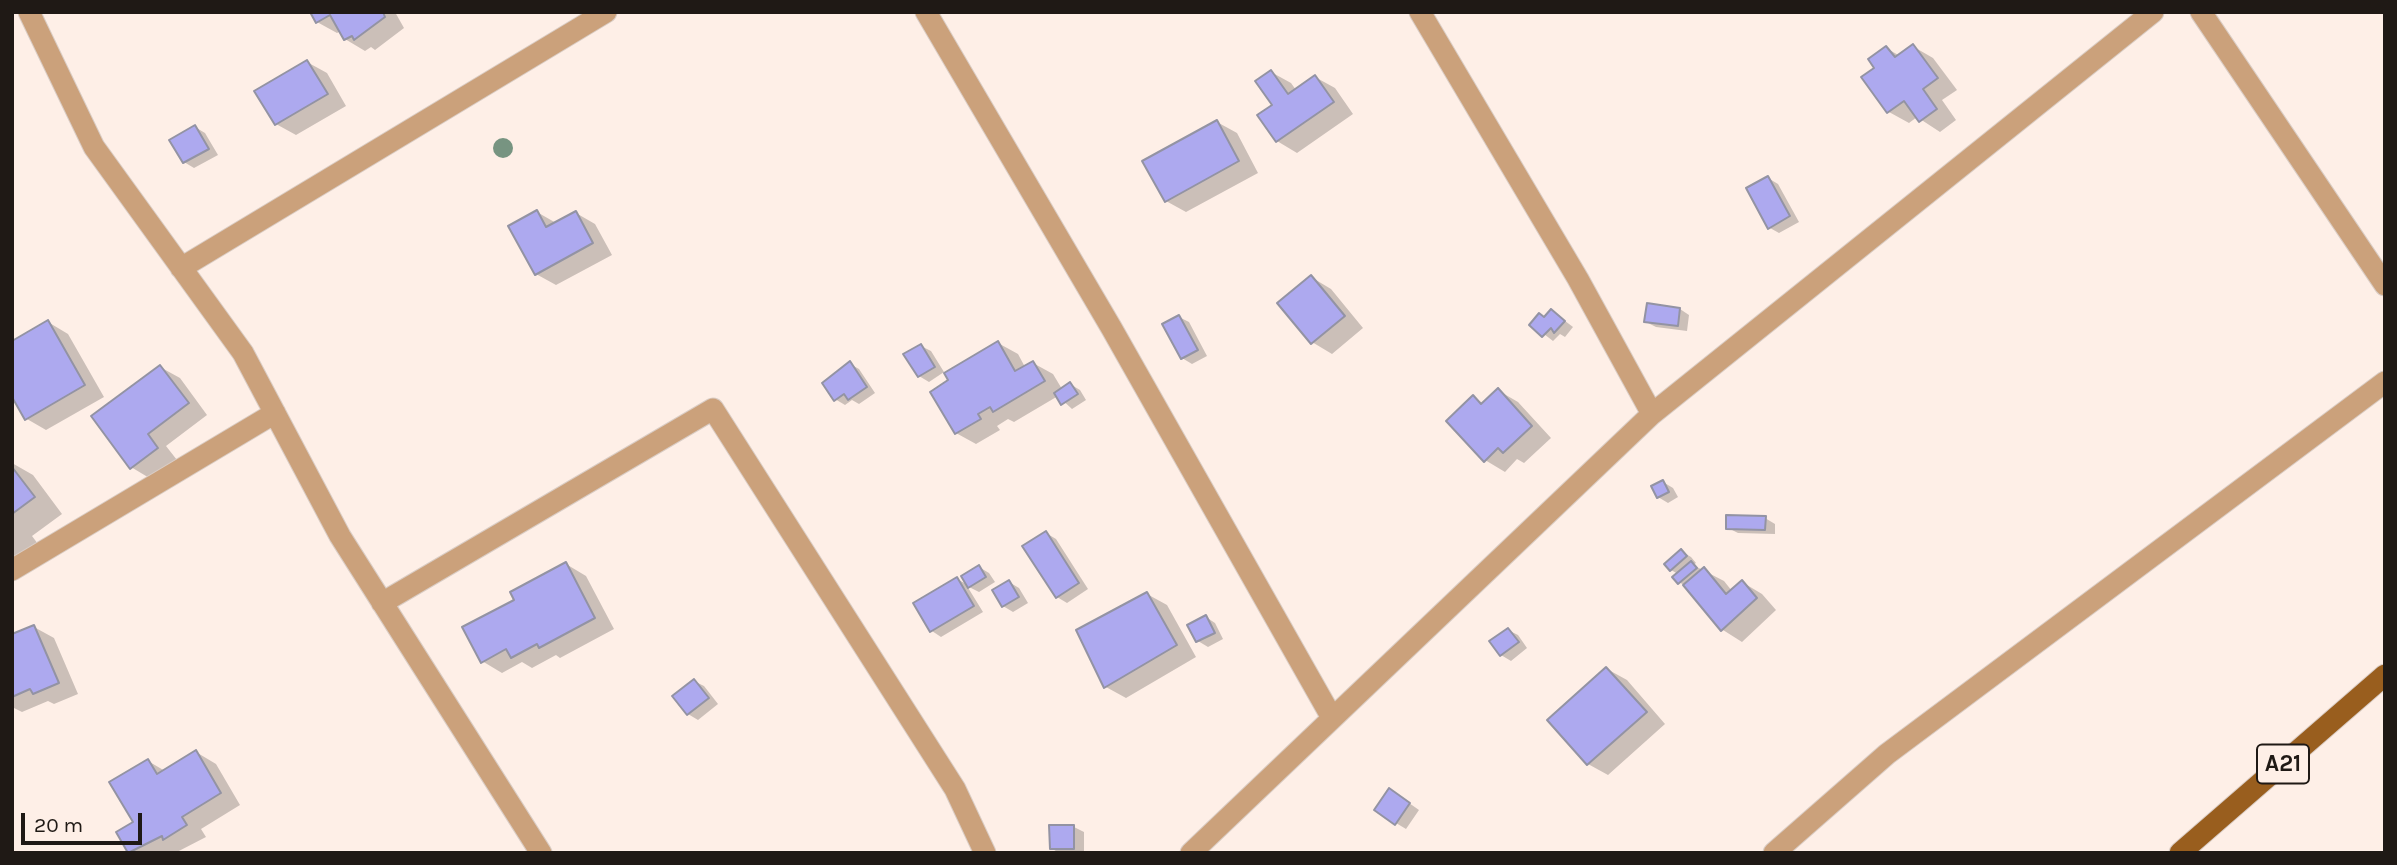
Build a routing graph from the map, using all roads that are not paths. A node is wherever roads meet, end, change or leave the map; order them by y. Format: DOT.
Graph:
graph roads {
  1 [pos="29,12"];
  2 [pos="606,12"];
  3 [pos="926,12"];
  4 [pos="1420,12"];
  5 [pos="2153,12"];
  6 [pos="2201,12"];
  7 [pos="181,268"];
  8 [pos="2385,285"];
  9 [pos="2385,382"];
  10 [pos="275,413"];
  11 [pos="1652,414"];
  12 [pos="12,570"];
  13 [pos="382,603"];
  14 [pos="2385,675"];
  15 [pos="1331,716"];
  16 [pos="541,853"];
  17 [pos="985,853"];
  18 [pos="1191,853"];
  19 [pos="1774,853"];
  20 [pos="2180,853"];
  1 -- 7 [label="street"];
  2 -- 7 [label="street"];
  3 -- 15 [label="street"];
  4 -- 11 [label="street"];
  5 -- 11 [label="street"];
  6 -- 8 [label="street"];
  7 -- 10 [label="street"];
  9 -- 19 [label="street"];
  10 -- 12 [label="street"];
  10 -- 13 [label="street"];
  11 -- 15 [label="street"];
  13 -- 16 [label="street"];
  13 -- 17 [label="street"];
  14 -- 20 [label="main road, A21"];
  15 -- 18 [label="street"];
}
